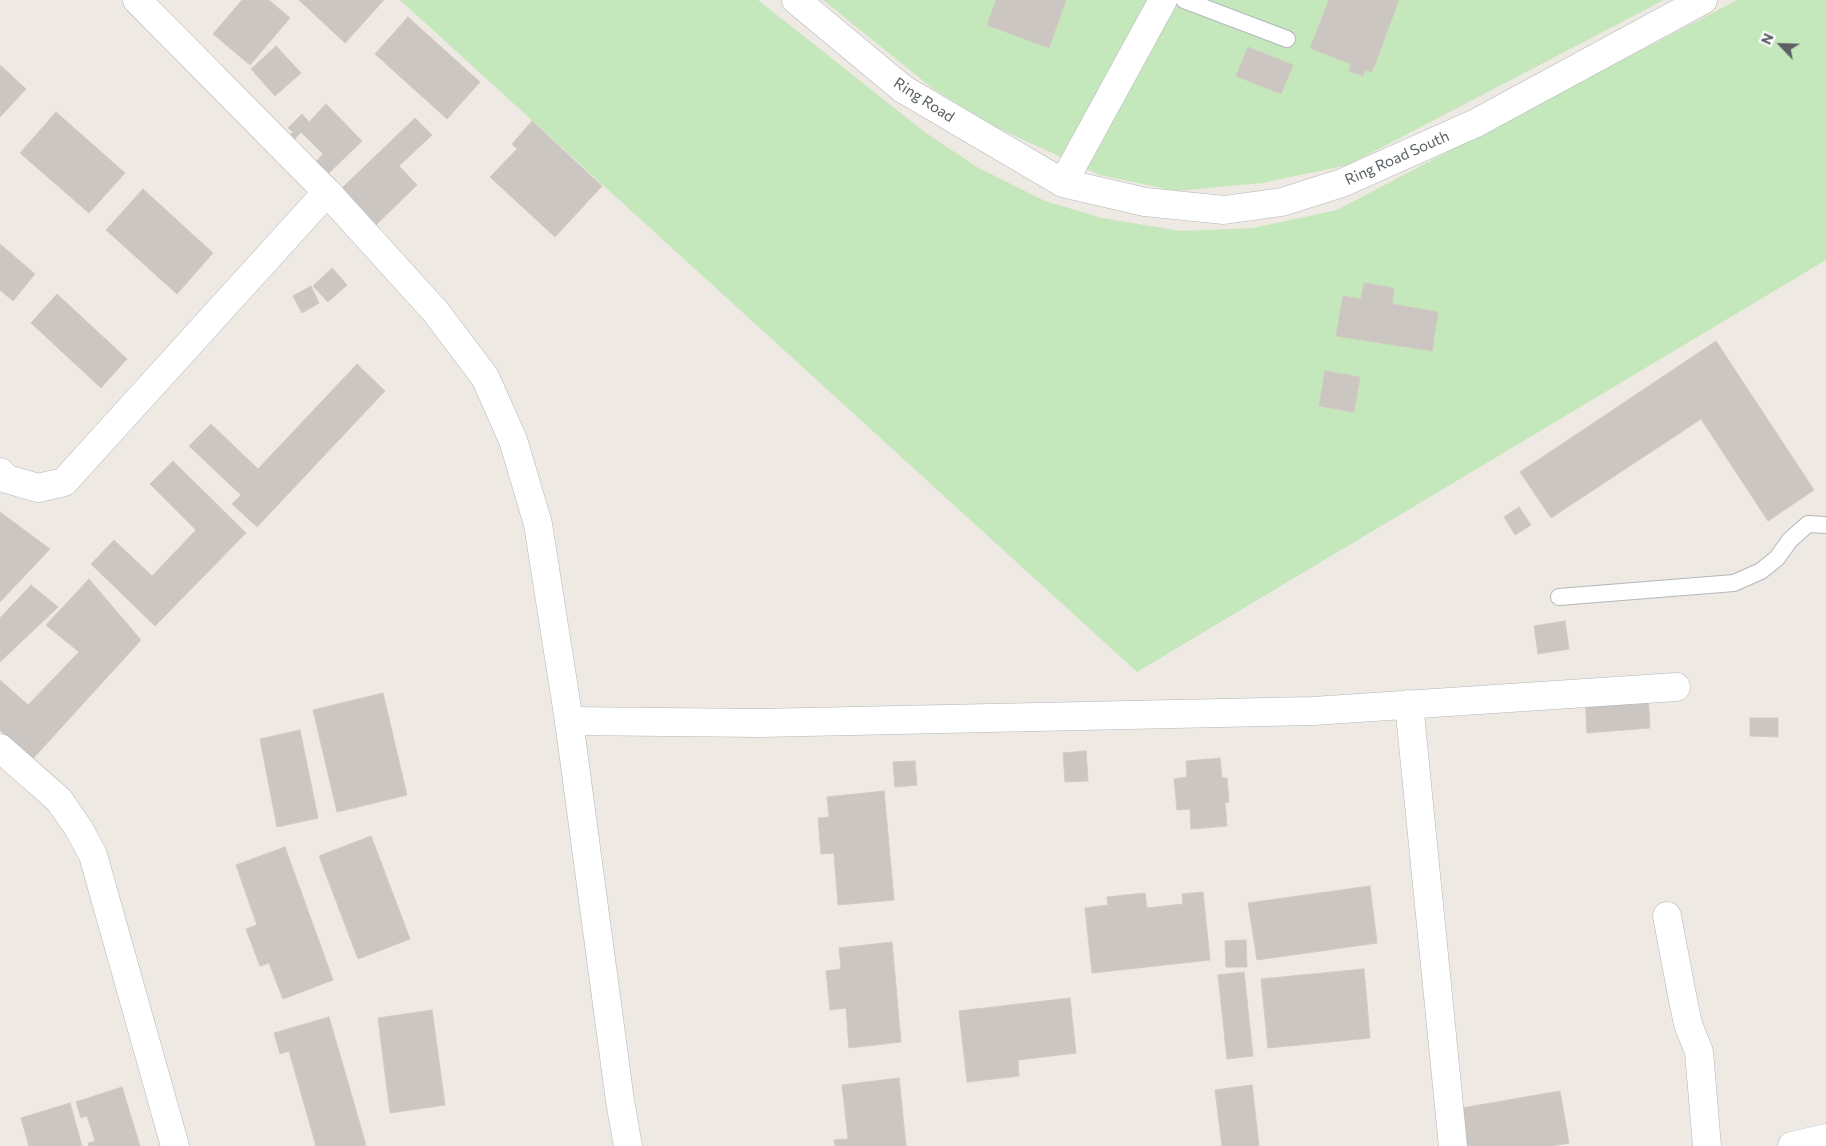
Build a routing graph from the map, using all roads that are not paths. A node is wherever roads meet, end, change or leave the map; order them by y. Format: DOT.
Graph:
graph roads {
  1 [pos="137,0"];
  2 [pos="796,0"];
  3 [pos="1163,0"];
  4 [pos="1184,0"];
  5 [pos="1703,0"];
  6 [pos="1287,38"];
  7 [pos="1063,182"];
  8 [pos="327,192"];
  9 [pos="0,472"];
  10 [pos="1826,525"];
  11 [pos="1559,597"];
  12 [pos="1676,687"];
  13 [pos="1409,704"];
  14 [pos="569,721"];
  15 [pos="0,748"];
  16 [pos="1667,916"];
  17 [pos="1826,1138"];
  18 [pos="175,1146"];
  19 [pos="628,1146"];
  20 [pos="1453,1146"];
  21 [pos="1706,1146"];
  22 [pos="1792,1146"];
  1 -- 8 [label="street"];
  2 -- 7 [label="street, Ring Road"];
  3 -- 7 [label="street"];
  4 -- 6 [label="lane"];
  5 -- 7 [label="street, Ring Road South"];
  8 -- 9 [label="street"];
  8 -- 14 [label="street"];
  10 -- 11 [label="lane"];
  12 -- 13 [label="street"];
  13 -- 14 [label="street"];
  13 -- 20 [label="street"];
  14 -- 19 [label="street"];
  15 -- 18 [label="street"];
  16 -- 21 [label="street"];
  17 -- 22 [label="street"];
}
